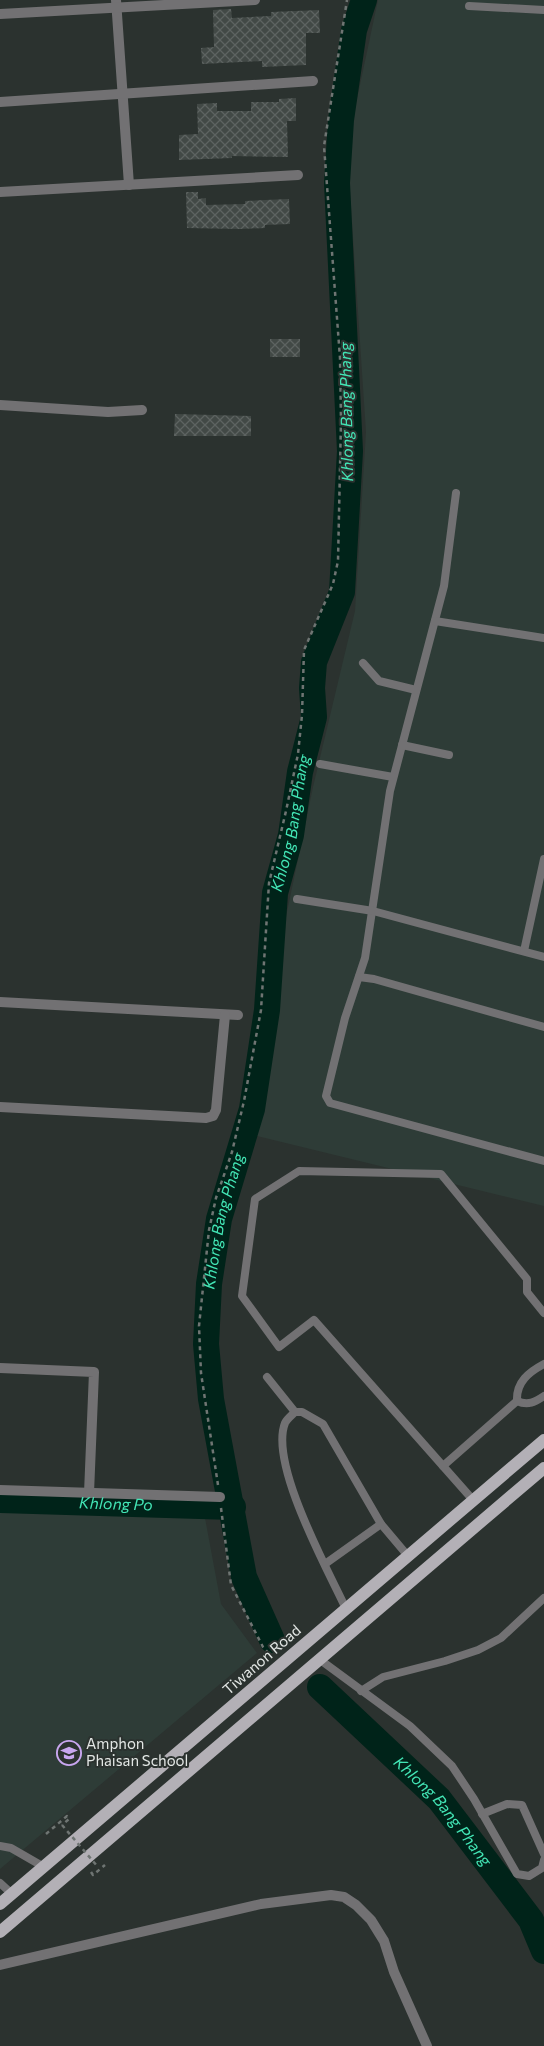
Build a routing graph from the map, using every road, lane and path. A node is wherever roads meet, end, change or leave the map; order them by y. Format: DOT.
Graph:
graph roads {
  1 [pos="255,0"];
  2 [pos="347,0"];
  3 [pos="117,4"];
  4 [pos="469,6"];
  5 [pos="544,10"];
  6 [pos="0,14"];
  7 [pos="313,81"];
  8 [pos="123,94"];
  9 [pos="0,102"];
  10 [pos="298,175"];
  11 [pos="130,185"];
  12 [pos="0,192"];
  13 [pos="0,406"];
  14 [pos="142,410"];
  15 [pos="456,493"];
  16 [pos="435,621"];
  17 [pos="544,638"];
  18 [pos="363,663"];
  19 [pos="416,690"];
  20 [pos="402,745"];
  21 [pos="449,754"];
  22 [pos="320,764"];
  23 [pos="393,778"];
  24 [pos="544,859"];
  25 [pos="297,899"];
  26 [pos="373,911"];
  27 [pos="524,951"];
  28 [pos="544,957"];
  29 [pos="359,977"];
  30 [pos="0,1002"];
  31 [pos="225,1015"];
  32 [pos="238,1015"];
  33 [pos="544,1027"];
  34 [pos="0,1106"];
  35 [pos="544,1161"];
  36 [pos="544,1313"];
  37 [pos="544,1364"];
  38 [pos="0,1368"];
  39 [pos="267,1377"];
  40 [pos="544,1396"];
  41 [pos="517,1401"];
  42 [pos="295,1412"];
  43 [pos="544,1440"];
  44 [pos="442,1466"];
  45 [pos="544,1468"];
  46 [pos="0,1490"];
  47 [pos="89,1493"];
  48 [pos="220,1497"];
  49 [pos="473,1500"];
  50 [pos="222,1516"];
  51 [pos="381,1524"];
  52 [pos="408,1556"];
  53 [pos="325,1564"];
  54 [pos="544,1598"];
  55 [pos="346,1609"];
  56 [pos="319,1659"];
  57 [pos="280,1666"];
  58 [pos="361,1691"];
  59 [pos="482,1814"];
  60 [pos="46,1834"];
  61 [pos="0,1846"];
  62 [pos="544,1854"];
  63 [pos="544,1860"];
  64 [pos="105,1866"];
  65 [pos="44,1867"];
  66 [pos="0,1883"];
  67 [pos="12,1894"];
  68 [pos="0,1904"];
  69 [pos="0,1932"];
  70 [pos="0,1966"];
  71 [pos="427,2046"];
  1 -- 3 [label="street"];
  2 -- 48 [label="path"];
  3 -- 6 [label="street"];
  3 -- 8 [label="street"];
  4 -- 5 [label="lane"];
  7 -- 8 [label="street"];
  8 -- 9 [label="street"];
  8 -- 11 [label="street"];
  10 -- 11 [label="street"];
  11 -- 12 [label="street"];
  13 -- 14 [label="street"];
  15 -- 16 [label="lane"];
  16 -- 17 [label="lane"];
  16 -- 19 [label="lane"];
  18 -- 19 [label="lane"];
  19 -- 20 [label="lane"];
  20 -- 21 [label="lane"];
  20 -- 23 [label="lane"];
  22 -- 23 [label="lane"];
  23 -- 26 [label="lane"];
  24 -- 27 [label="lane"];
  25 -- 26 [label="lane"];
  26 -- 27 [label="lane"];
  26 -- 29 [label="lane"];
  27 -- 28 [label="lane"];
  29 -- 33 [label="lane"];
  29 -- 35 [label="lane"];
  30 -- 31 [label="street"];
  31 -- 32 [label="street"];
  31 -- 34 [label="street"];
  36 -- 44 [label="lane"];
  37 -- 41 [label="lane"];
  38 -- 47 [label="street"];
  39 -- 42 [label="lane"];
  40 -- 41 [label="lane"];
  41 -- 44 [label="lane"];
  42 -- 51 [label="lane"];
  42 -- 53 [label="lane"];
  43 -- 49 [label="main road, Tiwanon Road"];
  44 -- 49 [label="lane"];
  45 -- 56 [label="main road"];
  46 -- 47 [label="street"];
  47 -- 48 [label="street"];
  49 -- 52 [label="main road, Tiwanon Road"];
  50 -- 57 [label="path"];
  51 -- 52 [label="lane"];
  51 -- 53 [label="lane"];
  52 -- 55 [label="main road, Tiwanon Road"];
  53 -- 55 [label="lane"];
  54 -- 58 [label="lane"];
  55 -- 57 [label="main road, Tiwanon Road"];
  56 -- 58 [label="lane"];
  56 -- 69 [label="main road"];
  57 -- 65 [label="main road, Tiwanon Road"];
  58 -- 59 [label="lane"];
  59 -- 62 [label="lane"];
  59 -- 63 [label="lane"];
  60 -- 64 [label="path, bridge"];
  61 -- 65 [label="lane"];
  65 -- 67 [label="main road, Tiwanon Road"];
  66 -- 67 [label="lane"];
  67 -- 68 [label="main road, Tiwanon Road"];
  70 -- 71 [label="street"];
}
